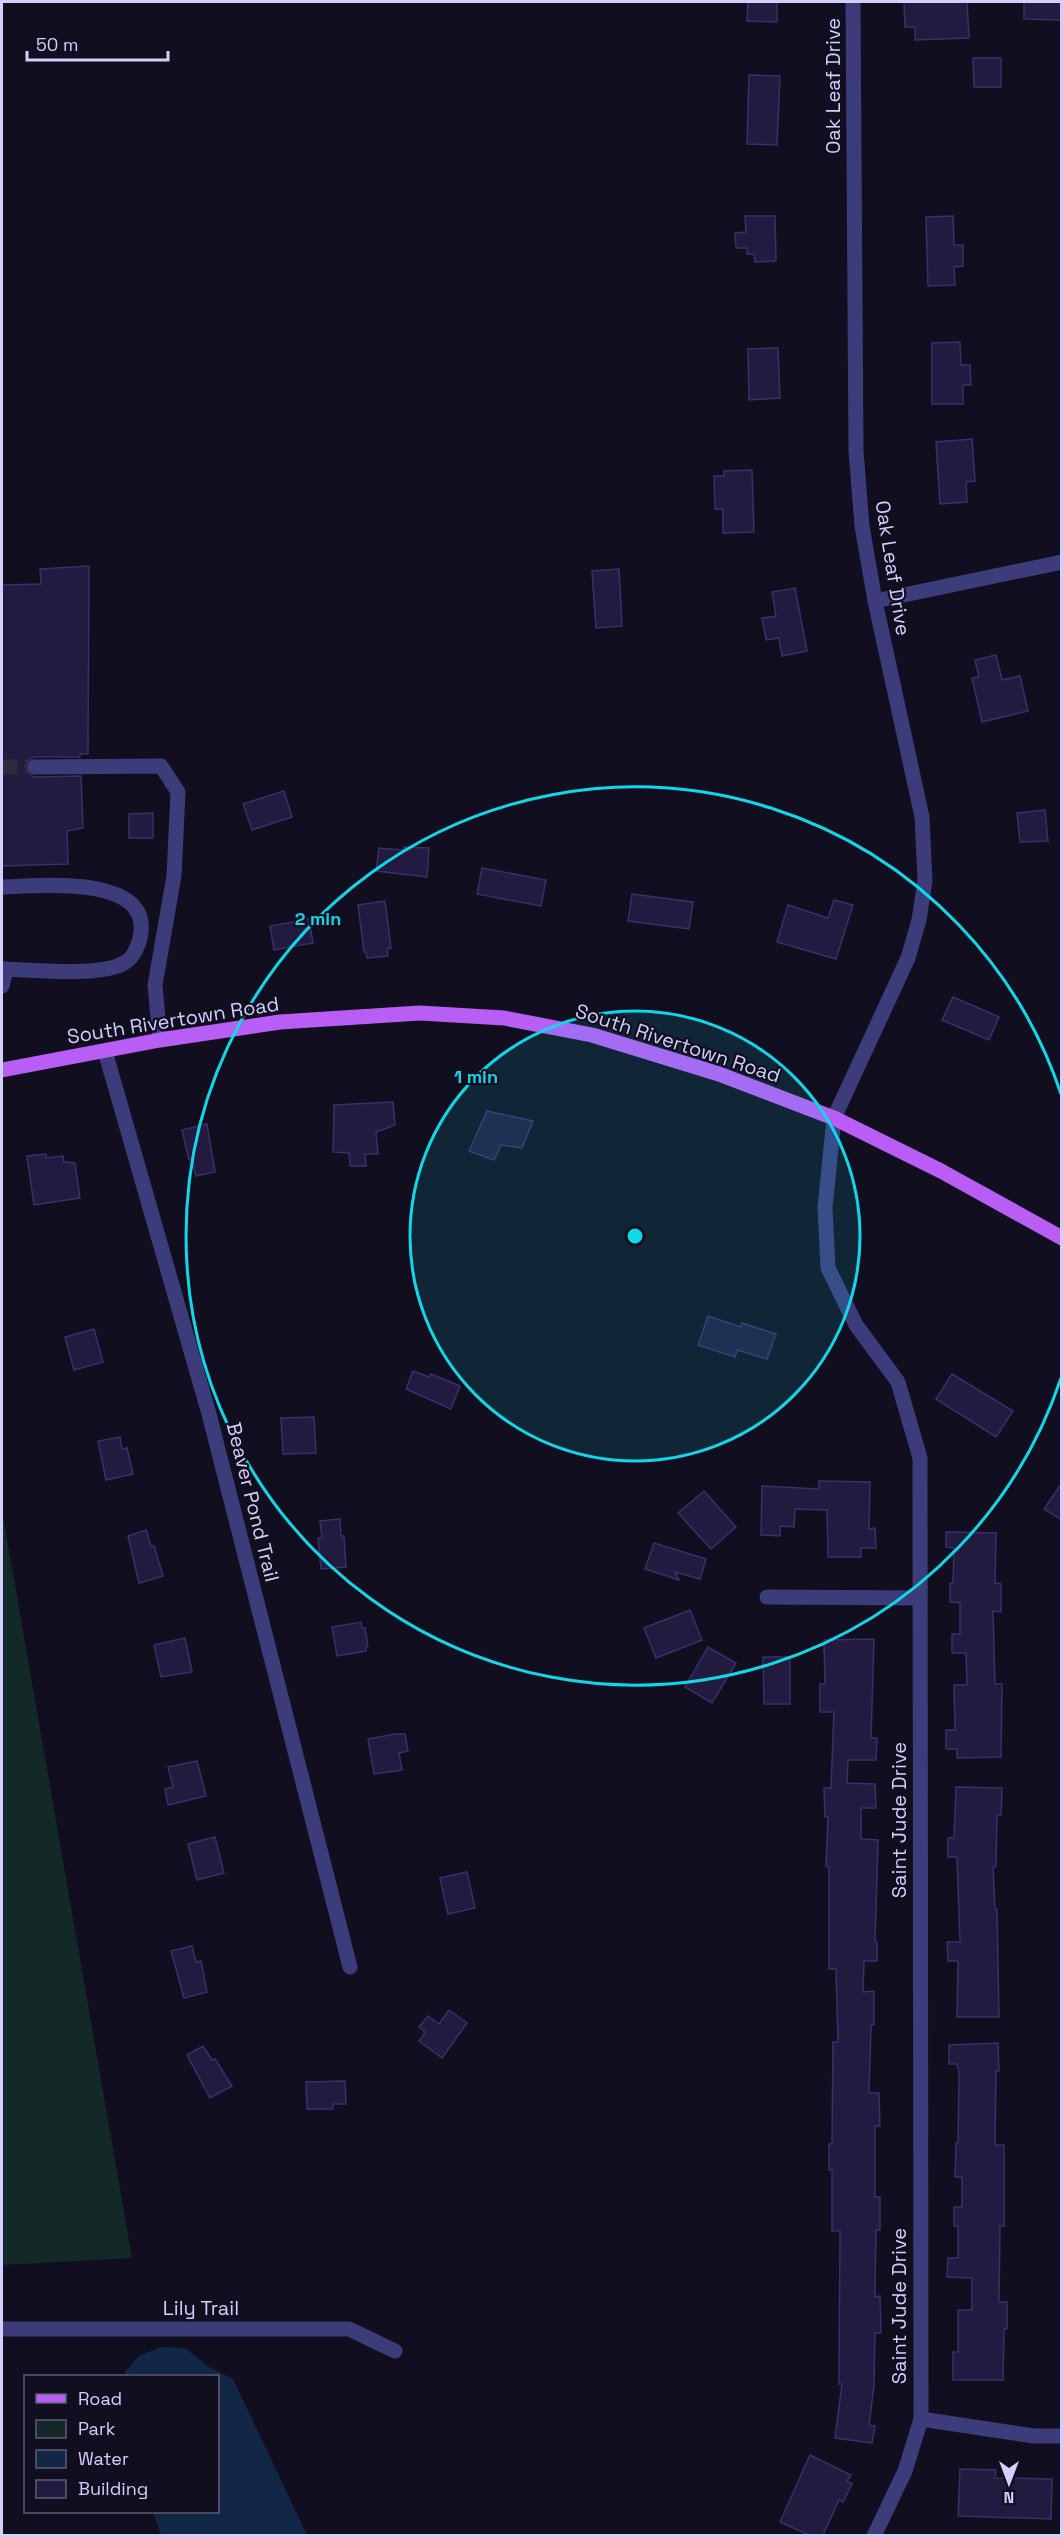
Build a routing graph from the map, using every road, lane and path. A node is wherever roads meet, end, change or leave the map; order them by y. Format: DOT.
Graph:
graph roads {
  1 [pos="853,2"];
  2 [pos="1062,562"];
  3 [pos="875,601"];
  4 [pos="35,767"];
  5 [pos="2,886"];
  6 [pos="4,969"];
  7 [pos="2,986"];
  8 [pos="160,1040"];
  9 [pos="105,1051"];
  10 [pos="2,1070"];
  11 [pos="834,1118"];
  12 [pos="1062,1238"];
  13 [pos="767,1597"];
  14 [pos="920,1598"];
  15 [pos="350,1967"];
  16 [pos="2,2329"];
  17 [pos="396,2351"];
  18 [pos="921,2419"];
  19 [pos="1062,2436"];
  20 [pos="874,2535"];
  1 -- 3 [label="street, Oak Leaf Drive"];
  2 -- 3 [label="street"];
  3 -- 11 [label="street, Oak Leaf Drive"];
  4 -- 8 [label="street"];
  5 -- 6 [label="street"];
  6 -- 7 [label="street"];
  8 -- 9 [label="main road, South Rivertown Road"];
  8 -- 11 [label="main road, South Rivertown Road"];
  9 -- 10 [label="main road, South Rivertown Road"];
  9 -- 15 [label="street, Beaver Pond Trail"];
  11 -- 12 [label="main road, South Rivertown Road"];
  11 -- 14 [label="street, Saint Jude Drive"];
  13 -- 14 [label="street"];
  14 -- 18 [label="street, Saint Jude Drive"];
  16 -- 17 [label="street, Lily Trail"];
  18 -- 19 [label="street"];
  18 -- 20 [label="street, Saint Jude Drive"];
}
